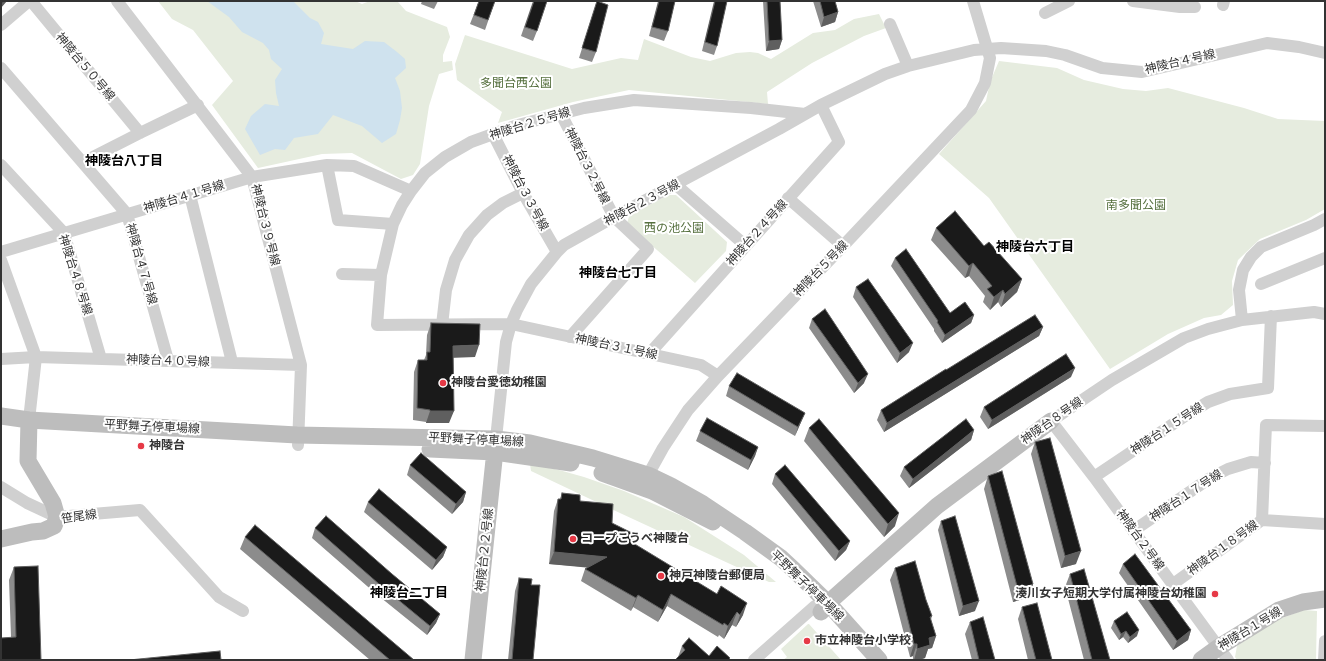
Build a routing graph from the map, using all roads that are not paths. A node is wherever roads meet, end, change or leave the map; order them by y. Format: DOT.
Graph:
graph roads {
  1 [pos="30,1"];
  2 [pos="117,1"];
  3 [pos="973,1"];
  4 [pos="1069,1"];
  5 [pos="1133,1"];
  6 [pos="1195,7"];
  7 [pos="1045,13"];
  8 [pos="890,24"];
  9 [pos="1,25"];
  10 [pos="988,50"];
  11 [pos="1325,53"];
  12 [pos="908,66"];
  13 [pos="1,68"];
  14 [pos="822,105"];
  15 [pos="198,106"];
  16 [pos="561,114"];
  17 [pos="805,114"];
  18 [pos="140,133"];
  19 [pos="493,134"];
  20 [pos="83,162"];
  21 [pos="1,165"];
  22 [pos="327,165"];
  23 [pos="252,177"];
  24 [pos="675,184"];
  25 [pos="411,191"];
  26 [pos="523,193"];
  27 [pos="190,195"];
  28 [pos="788,198"];
  29 [pos="128,214"];
  30 [pos="614,217"];
  31 [pos="1325,219"];
  32 [pos="393,224"];
  33 [pos="64,233"];
  34 [pos="746,246"];
  35 [pos="843,246"];
  36 [pos="1,252"];
  37 [pos="557,252"];
  38 [pos="1325,258"];
  39 [pos="1,260"];
  40 [pos="342,274"];
  41 [pos="381,275"];
  42 [pos="1261,284"];
  43 [pos="1325,314"];
  44 [pos="1271,316"];
  45 [pos="1242,320"];
  46 [pos="442,324"];
  47 [pos="511,324"];
  48 [pos="377,325"];
  49 [pos="570,337"];
  50 [pos="649,354"];
  51 [pos="36,357"];
  52 [pos="101,358"];
  53 [pos="1,359"];
  54 [pos="168,360"];
  55 [pos="232,362"];
  56 [pos="301,365"];
  57 [pos="718,376"];
  58 [pos="1,416"];
  59 [pos="1051,421"];
  60 [pos="29,426"];
  61 [pos="1325,426"];
  62 [pos="1,427"];
  63 [pos="298,440"];
  64 [pos="496,445"];
  65 [pos="1265,463"];
  66 [pos="1094,477"];
  67 [pos="646,482"];
  68 [pos="1,487"];
  69 [pos="57,518"];
  70 [pos="1262,520"];
  71 [pos="1325,524"];
  72 [pos="1133,531"];
  73 [pos="1,539"];
  74 [pos="1173,584"];
  75 [pos="1325,599"];
  76 [pos="821,607"];
  77 [pos="243,611"];
  78 [pos="1325,641"];
  79 [pos="1224,653"];
  80 [pos="473,660"];
  81 [pos="754,660"];
  82 [pos="864,660"];
  83 [pos="879,660"];
  84 [pos="1202,660"];
  85 [pos="1324,660"];
  1 -- 9 [label="street"];
  1 -- 18 [label="street, 神陵台５０号線"];
  2 -- 15 [label="street, 神陵台３９号線"];
  3 -- 10 [label="street, 神陵台５号線"];
  4 -- 7 [label="street"];
  5 -- 6 [label="street"];
  8 -- 12 [label="street"];
  10 -- 11 [label="street, 神陵台４号線"];
  10 -- 12 [label="street, 神陵台２３号線"];
  10 -- 35 [label="street, 神陵台５号線"];
  12 -- 14 [label="street, 神陵台２３号線"];
  13 -- 20 [label="street, 神陵台４７号線"];
  14 -- 17 [label="street, 神陵台２３号線"];
  14 -- 28 [label="street, 神陵台２４号線"];
  15 -- 18 [label="street"];
  15 -- 23 [label="street, 神陵台３９号線"];
  16 -- 17 [label="street, 神陵台２５号線"];
  16 -- 19 [label="street, 神陵台２５号線"];
  16 -- 30 [label="street, 神陵台３２号線"];
  17 -- 24 [label="street, 神陵台２３号線"];
  18 -- 20 [label="street"];
  19 -- 25 [label="street, 神陵台２５号線"];
  19 -- 26 [label="street, 神陵台３３号線"];
  20 -- 29 [label="street, 神陵台４７号線"];
  21 -- 33 [label="street, 神陵台４８号線"];
  22 -- 23 [label="street, 神陵台４１号線"];
  22 -- 25 [label="street, 神陵台４１号線"];
  22 -- 32 [label="street"];
  23 -- 27 [label="street, 神陵台４１号線"];
  23 -- 56 [label="street, 神陵台３９号線"];
  24 -- 30 [label="street, 神陵台２３号線"];
  24 -- 34 [label="street"];
  25 -- 32 [label="street, 神陵台２５号線"];
  26 -- 37 [label="street, 神陵台３３号線"];
  26 -- 46 [label="street"];
  27 -- 29 [label="street, 神陵台４１号線"];
  27 -- 55 [label="street"];
  28 -- 34 [label="street, 神陵台２４号線"];
  28 -- 35 [label="street"];
  29 -- 33 [label="street, 神陵台４１号線"];
  29 -- 54 [label="street, 神陵台４７号線"];
  30 -- 37 [label="street, 神陵台２３号線"];
  30 -- 49 [label="street, 神陵台３２号線"];
  31 -- 45 [label="street"];
  32 -- 41 [label="street, 神陵台２５号線"];
  33 -- 36 [label="street, 神陵台４１号線"];
  33 -- 52 [label="street, 神陵台４８号線"];
  34 -- 50 [label="street, 神陵台２４号線"];
  35 -- 57 [label="street, 神陵台５号線"];
  37 -- 47 [label="street, 神陵台２３号線"];
  38 -- 42 [label="street"];
  39 -- 51 [label="street"];
  40 -- 41 [label="street"];
  41 -- 48 [label="street, 神陵台２５号線"];
  43 -- 44 [label="street, 神陵台８号線"];
  44 -- 45 [label="street, 神陵台８号線"];
  44 -- 66 [label="street, 神陵台１５号線"];
  45 -- 59 [label="street, 神陵台８号線"];
  46 -- 47 [label="street, 神陵台３１号線"];
  46 -- 48 [label="street, 神陵台３１号線"];
  47 -- 49 [label="street, 神陵台３１号線"];
  47 -- 64 [label="street, 神陵台２３号線"];
  49 -- 50 [label="street, 神陵台３１号線"];
  50 -- 57 [label="street, 神陵台３１号線"];
  51 -- 52 [label="street, 神陵台４０号線"];
  51 -- 53 [label="street, 神陵台４０号線"];
  51 -- 60 [label="street"];
  52 -- 54 [label="street, 神陵台４０号線"];
  54 -- 55 [label="street, 神陵台４０号線"];
  55 -- 56 [label="street, 神陵台４０号線"];
  56 -- 63 [label="street, 神陵台３９号線"];
  57 -- 67 [label="street, 神陵台５号線"];
  58 -- 60 [label="main road, 平野舞子停車場線"];
  59 -- 66 [label="street, 神陵台２号線"];
  59 -- 76 [label="main road, 神陵台８号線"];
  60 -- 62 [label="main road, 平野舞子停車場線"];
  60 -- 63 [label="main road, 平野舞子停車場線"];
  60 -- 69 [label="main road"];
  61 -- 65 [label="street"];
  63 -- 64 [label="main road, 平野舞子停車場線"];
  64 -- 67 [label="main road, 平野舞子停車場線"];
  64 -- 80 [label="main road, 神陵台２２号線"];
  65 -- 70 [label="street"];
  65 -- 72 [label="street, 神陵台１７号線"];
  66 -- 72 [label="street, 神陵台２号線"];
  67 -- 76 [label="main road, 平野舞子停車場線"];
  68 -- 69 [label="street"];
  69 -- 73 [label="main road, 笹尾線"];
  69 -- 77 [label="street, 笹尾線"];
  70 -- 71 [label="street, 神陵台１８号線"];
  70 -- 74 [label="street, 神陵台１８号線"];
  72 -- 74 [label="street, 神陵台２号線"];
  74 -- 79 [label="street, 神陵台２号線"];
  75 -- 79 [label="main road, 神陵台１号線"];
  76 -- 81 [label="street"];
  76 -- 82 [label="main road, 平野舞子停車場線"];
  76 -- 83 [label="main road, 平野舞子停車場線"];
  78 -- 85 [label="street"];
  79 -- 84 [label="main road, 神陵台１号線"];
}
